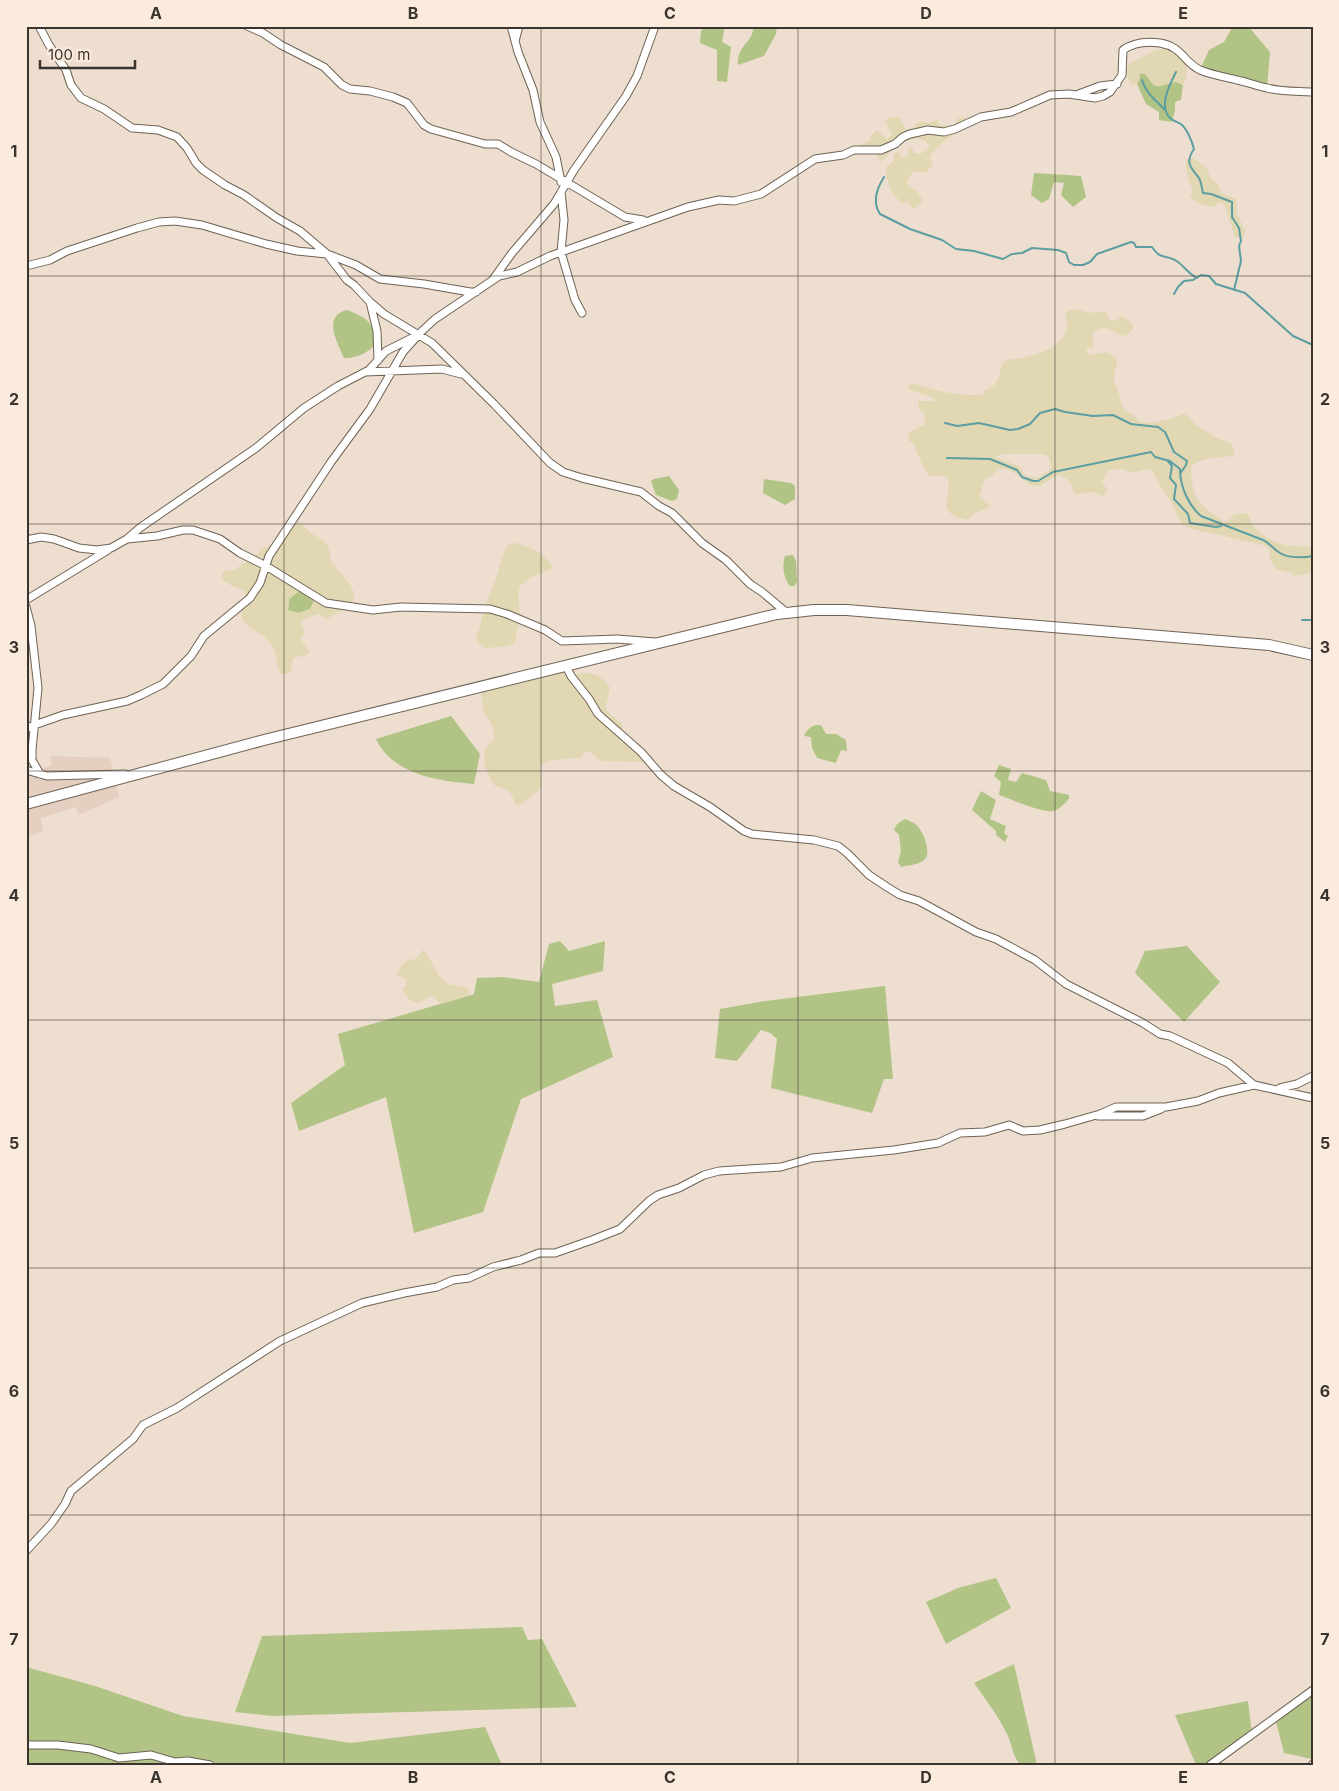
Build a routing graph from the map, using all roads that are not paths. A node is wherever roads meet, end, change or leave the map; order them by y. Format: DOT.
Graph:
graph roads {
  1 [pos="39,26"];
  2 [pos="247,26"];
  3 [pos="511,26"];
  4 [pos="519,26"];
  5 [pos="654,26"];
  6 [pos="515,41"];
  7 [pos="1313,92"];
  8 [pos="564,181"];
  9 [pos="561,193"];
  10 [pos="648,220"];
  11 [pos="561,252"];
  12 [pos="327,254"];
  13 [pos="26,266"];
  14 [pos="492,281"];
  15 [pos="476,292"];
  16 [pos="370,302"];
  17 [pos="582,313"];
  18 [pos="419,334"];
  19 [pos="378,360"];
  20 [pos="393,370"];
  21 [pos="365,372"];
  22 [pos="463,374"];
  23 [pos="127,538"];
  24 [pos="26,540"];
  25 [pos="111,548"];
  26 [pos="266,566"];
  27 [pos="26,600"];
  28 [pos="26,607"];
  29 [pos="787,613"];
  30 [pos="662,642"];
  31 [pos="1313,655"];
  32 [pos="566,666"];
  33 [pos="34,724"];
  34 [pos="26,728"];
  35 [pos="26,770"];
  36 [pos="40,774"];
  37 [pos="138,774"];
  38 [pos="26,804"];
  39 [pos="1313,1076"];
  40 [pos="1254,1085"];
  41 [pos="1277,1089"];
  42 [pos="1313,1098"];
  43 [pos="26,1551"];
  44 [pos="1313,1690"];
  45 [pos="26,1745"];
  46 [pos="210,1765"];
  47 [pos="1210,1765"];
  1 -- 12 [label="street"];
  2 -- 8 [label="street"];
  3 -- 6 [label="street"];
  4 -- 6 [label="street"];
  5 -- 8 [label="street"];
  6 -- 8 [label="street"];
  7 -- 10 [label="street"];
  8 -- 9 [label="street"];
  8 -- 10 [label="street"];
  9 -- 11 [label="street"];
  9 -- 14 [label="street"];
  10 -- 11 [label="street"];
  11 -- 14 [label="street"];
  11 -- 17 [label="street"];
  12 -- 13 [label="street"];
  12 -- 15 [label="street"];
  12 -- 16 [label="street"];
  14 -- 15 [label="street"];
  15 -- 18 [label="street"];
  16 -- 18 [label="street"];
  16 -- 19 [label="street"];
  18 -- 19 [label="street"];
  18 -- 20 [label="street"];
  18 -- 22 [label="street"];
  19 -- 21 [label="street"];
  20 -- 21 [label="street"];
  20 -- 22 [label="street"];
  20 -- 26 [label="street"];
  21 -- 23 [label="street"];
  22 -- 29 [label="street"];
  23 -- 25 [label="street"];
  23 -- 26 [label="street"];
  24 -- 25 [label="street"];
  25 -- 27 [label="street"];
  26 -- 30 [label="street"];
  26 -- 33 [label="street"];
  28 -- 33 [label="street"];
  29 -- 30 [label="street"];
  29 -- 31 [label="street"];
  30 -- 32 [label="street"];
  32 -- 37 [label="street"];
  32 -- 40 [label="street"];
  33 -- 34 [label="street"];
  33 -- 36 [label="street"];
  35 -- 36 [label="street"];
  36 -- 37 [label="street"];
  37 -- 38 [label="street"];
  39 -- 41 [label="street"];
  40 -- 41 [label="street"];
  40 -- 43 [label="street"];
  41 -- 42 [label="street"];
  44 -- 47 [label="street"];
  45 -- 46 [label="street"];
}
